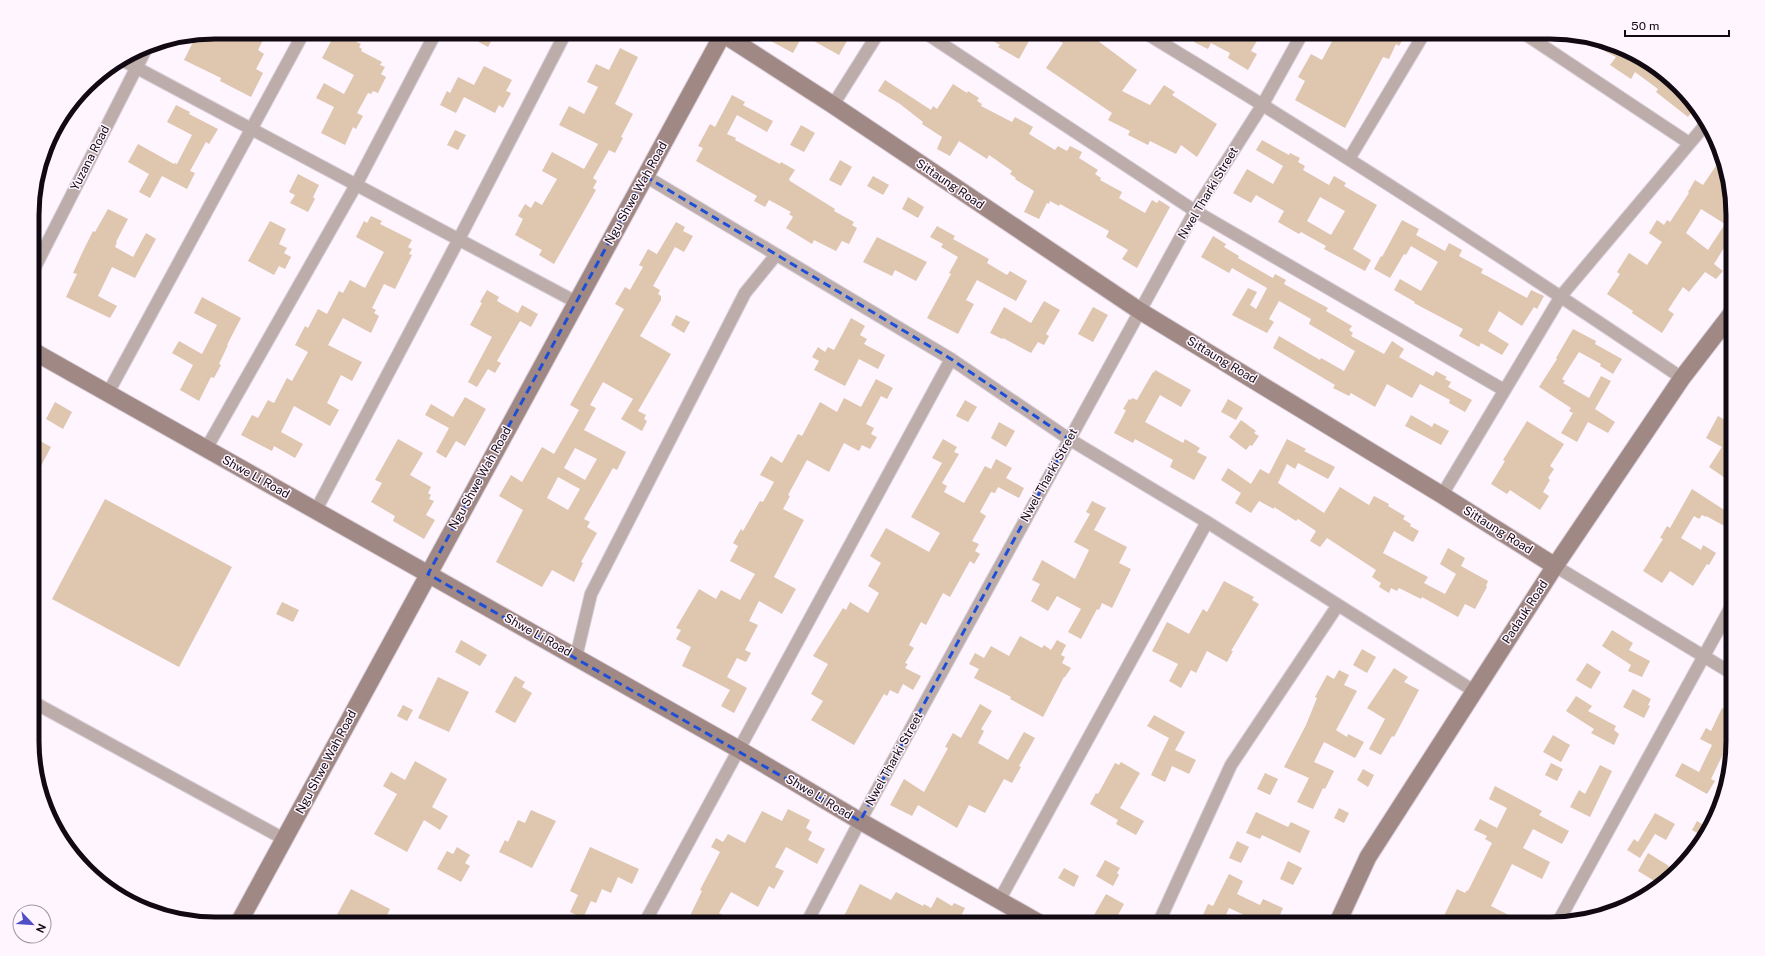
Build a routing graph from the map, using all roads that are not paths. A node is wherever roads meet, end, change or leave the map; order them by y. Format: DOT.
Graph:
graph roads {
  1 [pos="300,39"];
  2 [pos="432,39"];
  3 [pos="562,39"];
  4 [pos="719,39"];
  5 [pos="731,39"];
  6 [pos="875,39"];
  7 [pos="935,39"];
  8 [pos="1163,39"];
  9 [pos="1299,39"];
  10 [pos="1421,39"];
  11 [pos="1532,39"];
  12 [pos="143,54"];
  13 [pos="127,63"];
  14 [pos="136,68"];
  15 [pos="1264,104"];
  16 [pos="833,105"];
  17 [pos="1703,128"];
  18 [pos="250,129"];
  19 [pos="1689,144"];
  20 [pos="1349,159"];
  21 [pos="645,176"];
  22 [pos="356,185"];
  23 [pos="1195,211"];
  24 [pos="459,239"];
  25 [pos="776,255"];
  26 [pos="39,259"];
  27 [pos="1561,296"];
  28 [pos="576,302"];
  29 [pos="1140,311"];
  30 [pos="1726,321"];
  31 [pos="39,354"];
  32 [pos="951,359"];
  33 [pos="1682,378"];
  34 [pos="1504,390"];
  35 [pos="108,393"];
  36 [pos="1069,439"];
  37 [pos="206,449"];
  38 [pos="1442,495"];
  39 [pos="316,510"];
  40 [pos="1207,522"];
  41 [pos="1555,566"];
  42 [pos="428,574"];
  43 [pos="1338,605"];
  44 [pos="1726,615"];
  45 [pos="1703,656"];
  46 [pos="576,657"];
  47 [pos="1726,670"];
  48 [pos="1474,691"];
  49 [pos="39,705"];
  50 [pos="740,750"];
  51 [pos="860,821"];
  52 [pos="284,839"];
  53 [pos="1000,899"];
  54 [pos="242,917"];
  55 [pos="648,917"];
  56 [pos="810,917"];
  57 [pos="1030,917"];
  58 [pos="1161,917"];
  59 [pos="1344,917"];
  60 [pos="1561,917"];
  1 -- 18 [label="street"];
  2 -- 22 [label="street"];
  3 -- 24 [label="street"];
  4 -- 21 [label="street, Ngu Shwe Wah Road"];
  5 -- 16 [label="street, Sittaung Road"];
  6 -- 16 [label="street"];
  7 -- 23 [label="street"];
  8 -- 15 [label="street"];
  9 -- 15 [label="street, Nwel Tharki Street"];
  10 -- 20 [label="street"];
  11 -- 19 [label="street"];
  12 -- 14 [label="street, Yuzana Road"];
  13 -- 14 [label="street"];
  14 -- 18 [label="street"];
  14 -- 26 [label="street, Yuzana Road"];
  15 -- 20 [label="street"];
  15 -- 23 [label="street, Nwel Tharki Street"];
  16 -- 29 [label="street, Sittaung Road"];
  17 -- 19 [label="street"];
  18 -- 22 [label="street"];
  18 -- 35 [label="street"];
  19 -- 27 [label="street"];
  20 -- 27 [label="street"];
  21 -- 25 [label="street"];
  21 -- 28 [label="street, Ngu Shwe Wah Road"];
  22 -- 24 [label="street"];
  22 -- 37 [label="street"];
  23 -- 29 [label="street, Nwel Tharki Street"];
  23 -- 34 [label="street"];
  24 -- 28 [label="street"];
  24 -- 39 [label="street"];
  25 -- 32 [label="street"];
  25 -- 46 [label="street"];
  27 -- 33 [label="street"];
  27 -- 34 [label="street"];
  28 -- 42 [label="street, Ngu Shwe Wah Road"];
  29 -- 36 [label="street, Nwel Tharki Street"];
  29 -- 38 [label="street, Sittaung Road"];
  30 -- 33 [label="street, Padauk Road"];
  31 -- 35 [label="street, Shwe Li Road"];
  32 -- 36 [label="street"];
  32 -- 50 [label="street"];
  33 -- 41 [label="street, Padauk Road"];
  34 -- 38 [label="street"];
  35 -- 37 [label="street, Shwe Li Road"];
  36 -- 40 [label="street"];
  36 -- 51 [label="street, Nwel Tharki Street"];
  37 -- 39 [label="street, Shwe Li Road"];
  38 -- 41 [label="street, Sittaung Road"];
  39 -- 42 [label="street, Shwe Li Road"];
  40 -- 43 [label="street"];
  40 -- 53 [label="street"];
  41 -- 45 [label="street, Sittaung Road"];
  41 -- 48 [label="street, Padauk Road"];
  42 -- 46 [label="street, Shwe Li Road"];
  42 -- 52 [label="street, Ngu Shwe Wah Road"];
  43 -- 48 [label="street"];
  43 -- 58 [label="street"];
  44 -- 45 [label="street"];
  45 -- 47 [label="street, Sittaung Road"];
  45 -- 60 [label="street"];
  46 -- 50 [label="street, Shwe Li Road"];
  48 -- 59 [label="street, Padauk Road"];
  49 -- 52 [label="street"];
  50 -- 51 [label="street, Shwe Li Road"];
  50 -- 55 [label="street"];
  51 -- 53 [label="street, Shwe Li Road"];
  51 -- 56 [label="street, Nwel Tharki Street"];
  52 -- 54 [label="street, Ngu Shwe Wah Road"];
  53 -- 57 [label="street, Shwe Li Road"];
}
